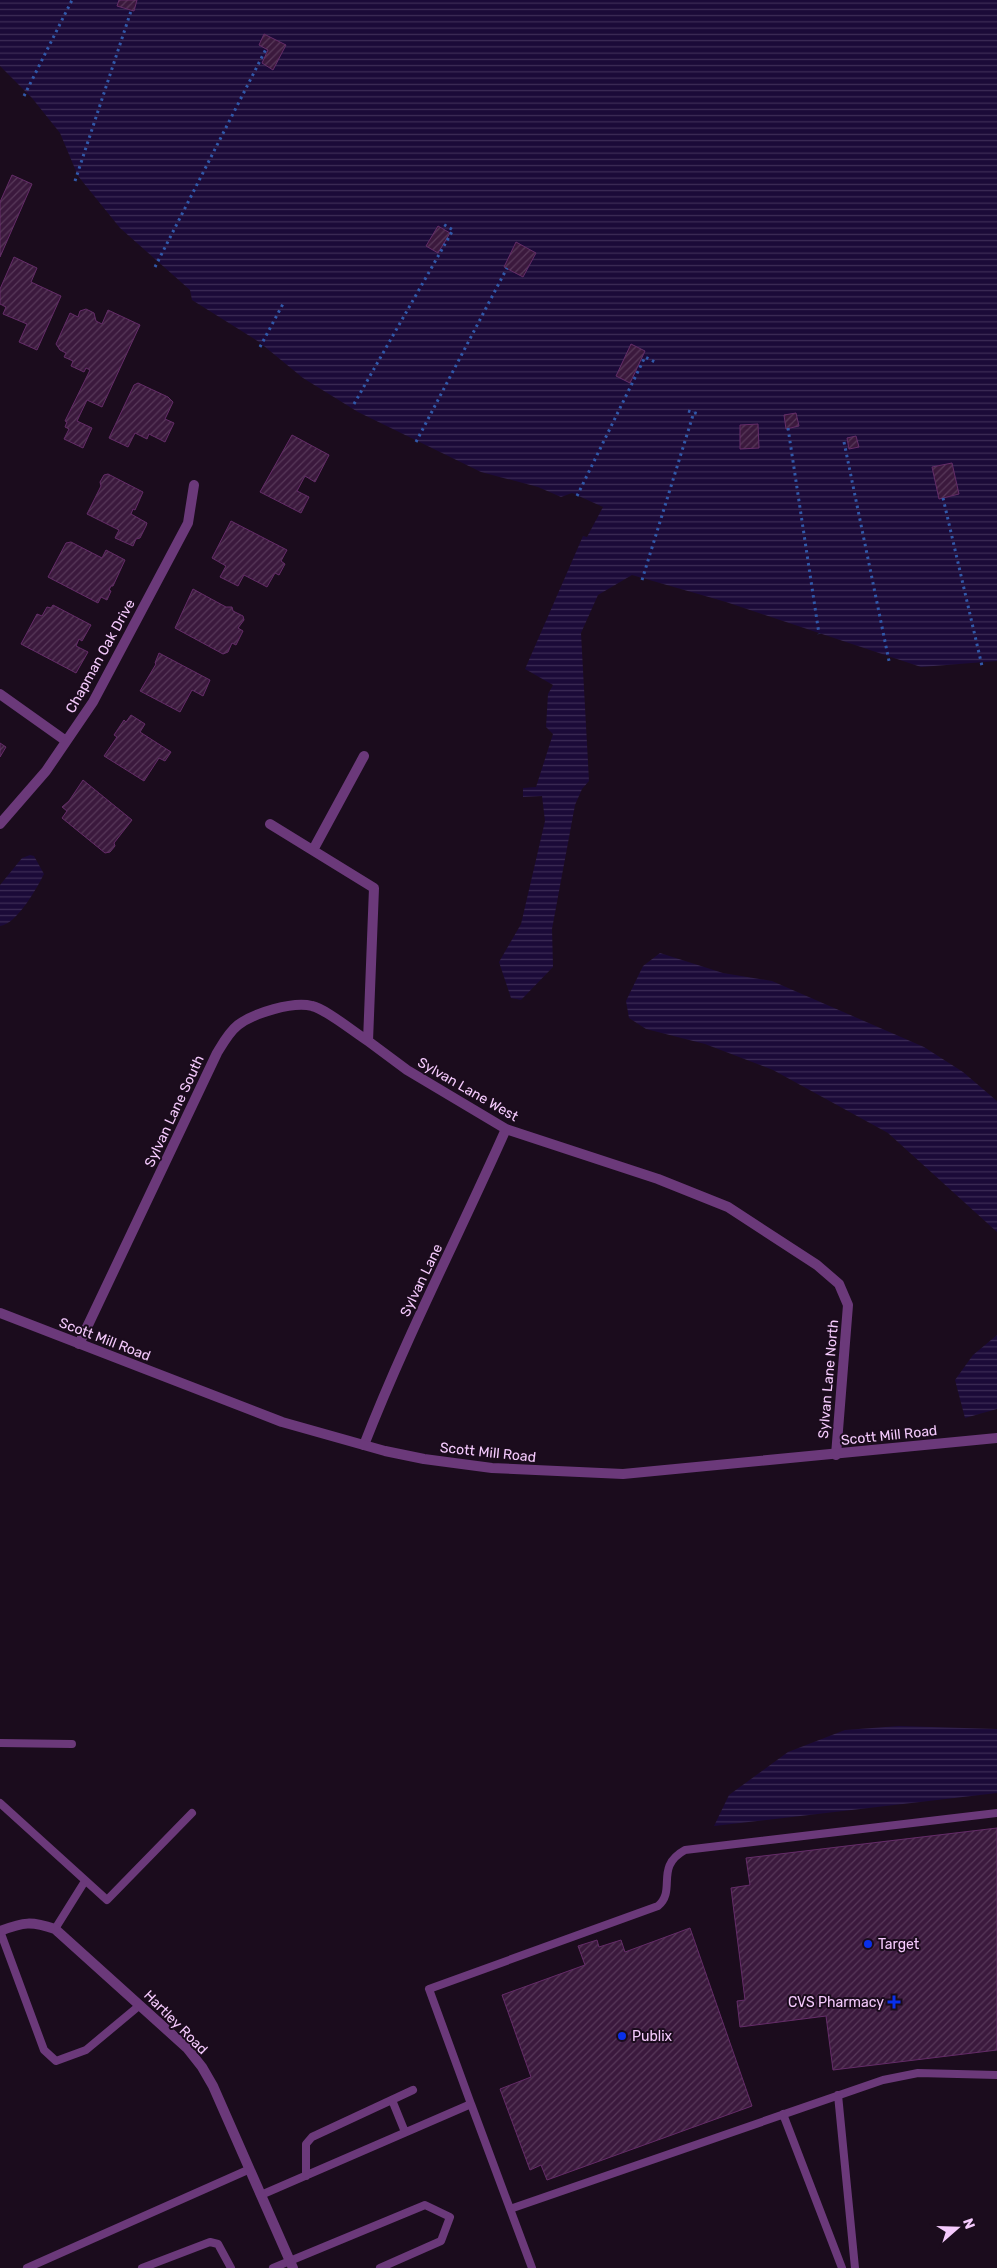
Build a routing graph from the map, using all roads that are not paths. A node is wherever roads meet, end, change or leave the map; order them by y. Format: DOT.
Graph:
graph roads {
  1 [pos="194,486"];
  2 [pos="0,694"];
  3 [pos="66,741"];
  4 [pos="364,756"];
  5 [pos="0,824"];
  6 [pos="270,824"];
  7 [pos="313,850"];
  8 [pos="368,1042"];
  9 [pos="506,1129"];
  10 [pos="848,1305"];
  11 [pos="0,1314"];
  12 [pos="79,1344"];
  13 [pos="997,1438"];
  14 [pos="364,1445"];
  15 [pos="836,1455"];
  16 [pos="0,1743"];
  17 [pos="72,1744"];
  18 [pos="0,1803"];
  19 [pos="192,1813"];
  20 [pos="997,1813"];
  21 [pos="85,1881"];
  22 [pos="55,1928"];
  23 [pos="0,1931"];
  24 [pos="140,2005"];
  25 [pos="997,2075"];
  26 [pos="413,2090"];
  27 [pos="838,2095"];
  28 [pos="392,2100"];
  29 [pos="471,2104"];
  30 [pos="783,2114"];
  31 [pos="405,2132"];
  32 [pos="250,2169"];
  33 [pos="306,2176"];
  34 [pos="261,2195"];
  35 [pos="510,2209"];
  36 [pos="291,2264"];
  37 [pos="27,2268"];
  38 [pos="142,2268"];
  39 [pos="231,2268"];
  40 [pos="273,2268"];
  41 [pos="380,2268"];
  42 [pos="532,2268"];
  43 [pos="842,2268"];
  44 [pos="854,2268"];
  1 -- 3 [label="street, Chapman Oak Drive"];
  2 -- 3 [label="street"];
  3 -- 5 [label="street, Chapman Oak Drive"];
  4 -- 7 [label="street"];
  6 -- 7 [label="street"];
  7 -- 8 [label="street"];
  8 -- 9 [label="street, Sylvan Lane West"];
  8 -- 12 [label="street, Sylvan Lane South"];
  9 -- 10 [label="street, Sylvan Lane West"];
  9 -- 14 [label="street, Sylvan Lane"];
  10 -- 15 [label="street, Sylvan Lane North"];
  11 -- 12 [label="street, Scott Mill Road"];
  12 -- 14 [label="street, Scott Mill Road"];
  13 -- 15 [label="street, Scott Mill Road"];
  14 -- 15 [label="street, Scott Mill Road"];
  16 -- 17 [label="lane"];
  18 -- 21 [label="lane"];
  19 -- 21 [label="lane"];
  20 -- 29 [label="lane"];
  21 -- 22 [label="lane"];
  22 -- 23 [label="street, Hartley Road"];
  22 -- 24 [label="street, Hartley Road"];
  23 -- 24 [label="lane"];
  24 -- 32 [label="street, Hartley Road"];
  25 -- 27 [label="lane"];
  26 -- 28 [label="lane"];
  27 -- 30 [label="lane"];
  27 -- 44 [label="lane"];
  28 -- 31 [label="lane"];
  28 -- 33 [label="lane"];
  29 -- 31 [label="lane"];
  29 -- 35 [label="lane"];
  30 -- 35 [label="lane"];
  30 -- 43 [label="lane"];
  31 -- 33 [label="lane"];
  32 -- 34 [label="street, Hartley Road"];
  32 -- 37 [label="lane"];
  33 -- 34 [label="lane"];
  34 -- 36 [label="street, Hartley Road"];
  35 -- 42 [label="lane"];
  36 -- 40 [label="lane"];
  36 -- 41 [label="lane"];
  38 -- 39 [label="lane"];
}
